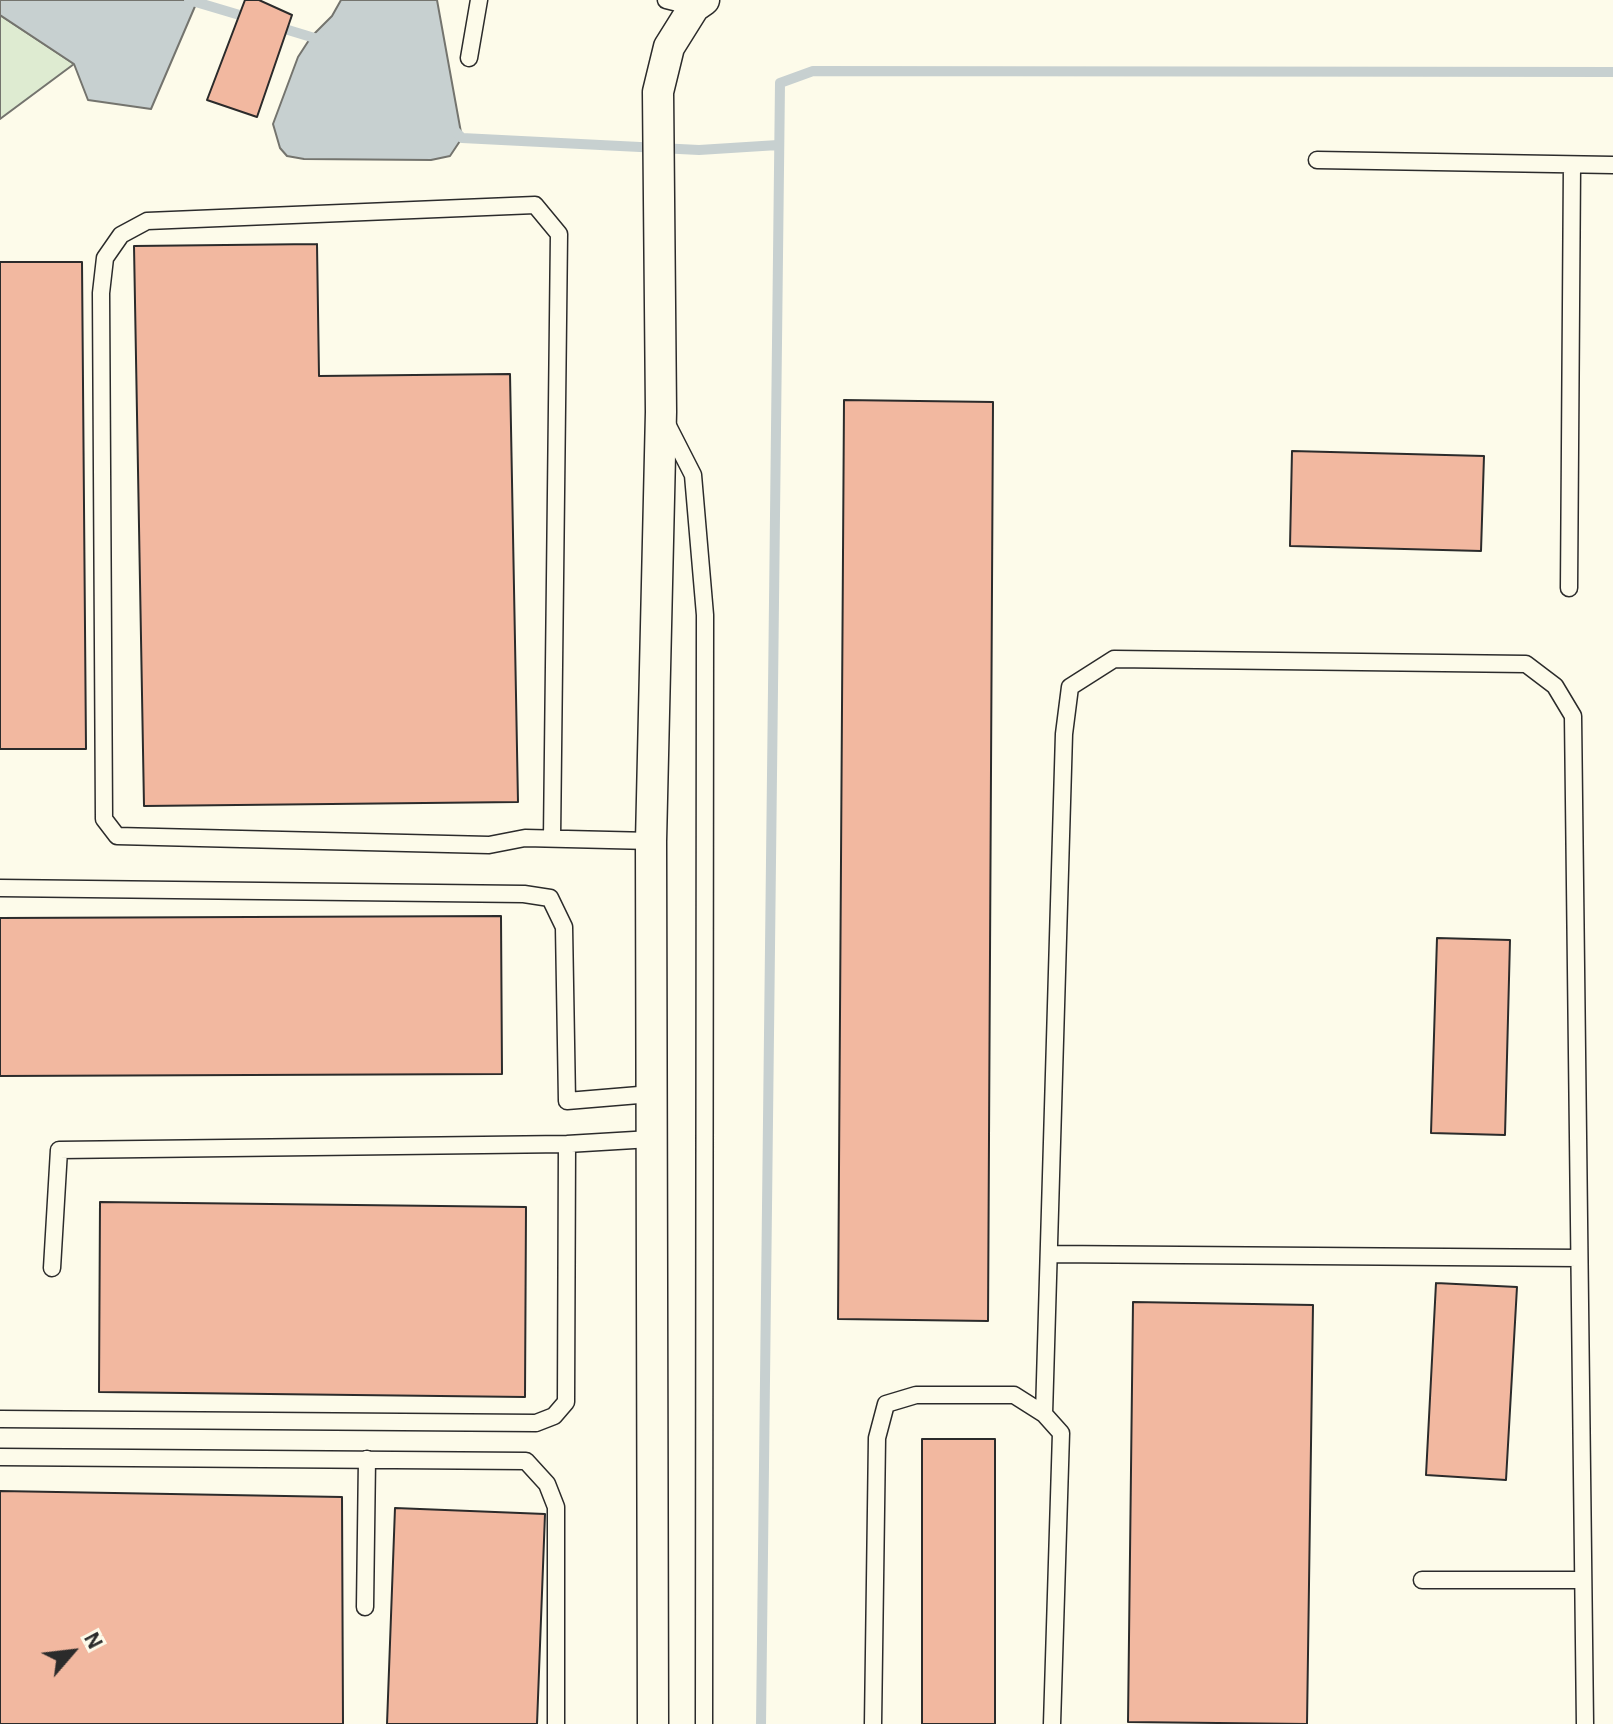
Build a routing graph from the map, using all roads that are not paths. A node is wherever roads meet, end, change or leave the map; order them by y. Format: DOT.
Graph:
graph roads {
  1 [pos="479,0"];
  2 [pos="688,2"];
  3 [pos="469,58"];
  4 [pos="1317,160"];
  5 [pos="1572,165"];
  6 [pos="1613,165"];
  7 [pos="661,412"];
  8 [pos="1569,588"];
  9 [pos="552,838"];
  10 [pos="651,841"];
  11 [pos="0,888"];
  12 [pos="651,1094"];
  13 [pos="651,1139"];
  14 [pos="567,1144"];
  15 [pos="1049,1254"];
  16 [pos="1579,1258"];
  17 [pos="52,1268"];
  18 [pos="1044,1414"];
  19 [pos="0,1419"];
  20 [pos="0,1457"];
  21 [pos="367,1459"];
  22 [pos="1422,1580"];
  23 [pos="1583,1580"];
  24 [pos="365,1607"];
  25 [pos="556,1724"];
  26 [pos="653,1724"];
  27 [pos="704,1724"];
  28 [pos="873,1724"];
  29 [pos="1052,1724"];
  30 [pos="1585,1724"];
  1 -- 3 [label="lane"];
  2 -- 7 [label="street"];
  4 -- 5 [label="lane"];
  5 -- 6 [label="lane"];
  5 -- 8 [label="lane"];
  7 -- 10 [label="street"];
  7 -- 27 [label="lane"];
  9 -- 9 [label="lane"];
  9 -- 10 [label="lane"];
  10 -- 12 [label="street"];
  11 -- 12 [label="lane"];
  12 -- 13 [label="street"];
  13 -- 14 [label="lane"];
  13 -- 26 [label="street"];
  14 -- 17 [label="lane"];
  14 -- 19 [label="lane"];
  15 -- 16 [label="lane"];
  15 -- 16 [label="lane"];
  15 -- 18 [label="lane"];
  16 -- 23 [label="lane"];
  18 -- 28 [label="lane"];
  18 -- 29 [label="lane"];
  20 -- 21 [label="lane"];
  21 -- 24 [label="lane"];
  21 -- 25 [label="lane"];
  22 -- 23 [label="lane"];
  23 -- 30 [label="lane"];
}
